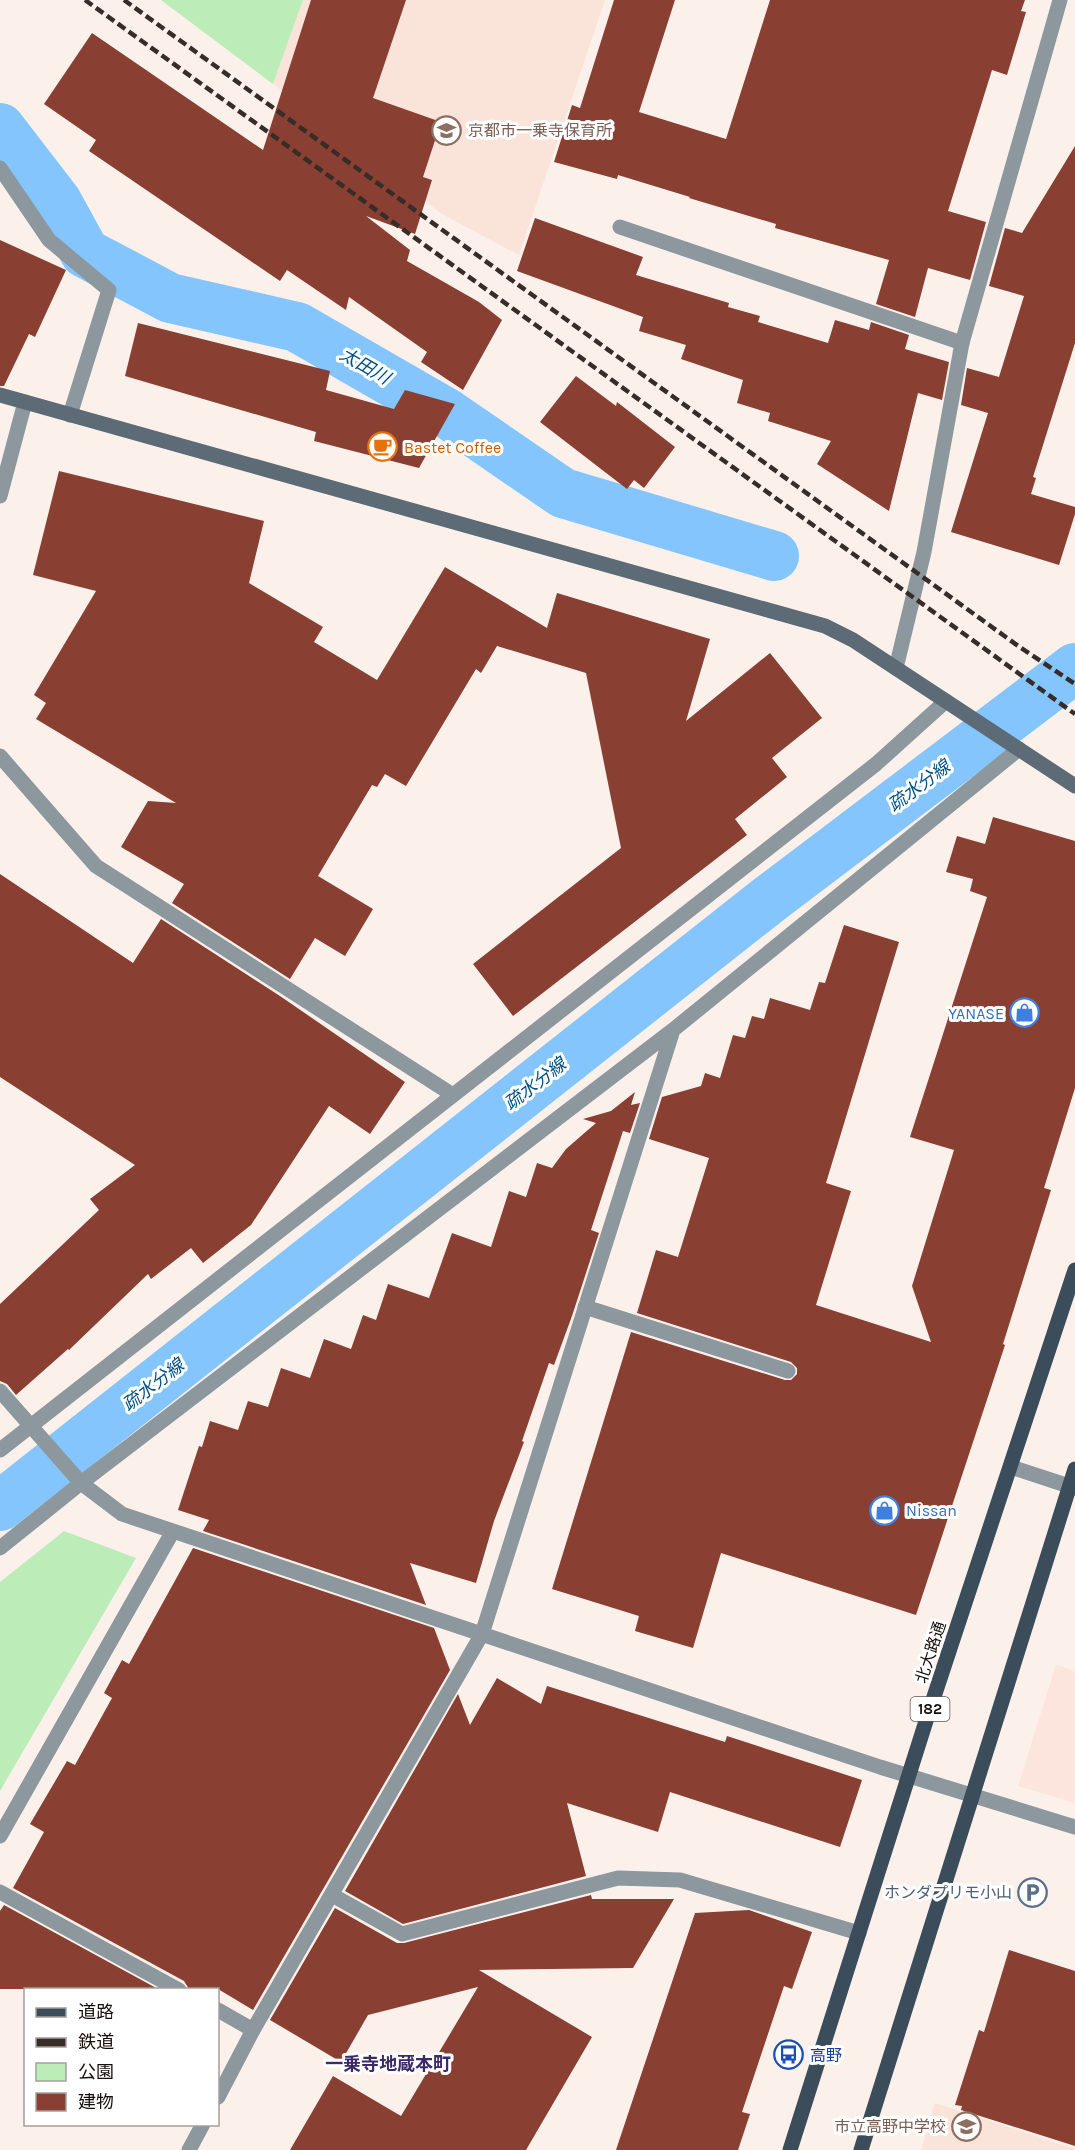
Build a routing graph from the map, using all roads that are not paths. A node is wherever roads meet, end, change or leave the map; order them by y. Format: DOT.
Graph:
graph roads {
  1 [pos="1060,0"];
  2 [pos="0,168"];
  3 [pos="620,227"];
  4 [pos="962,344"];
  5 [pos="0,394"];
  6 [pos="25,402"];
  7 [pos="70,415"];
  8 [pos="0,496"];
  9 [pos="896,668"];
  10 [pos="946,701"];
  11 [pos="1019,749"];
  12 [pos="0,756"];
  13 [pos="1075,786"];
  14 [pos="673,1030"];
  15 [pos="453,1095"];
  16 [pos="1075,1270"];
  17 [pos="585,1307"];
  18 [pos="788,1371"];
  19 [pos="0,1391"];
  20 [pos="30,1426"];
  21 [pos="0,1450"];
  22 [pos="1011,1467"];
  23 [pos="1075,1469"];
  24 [pos="81,1483"];
  25 [pos="1072,1487"];
  26 [pos="173,1531"];
  27 [pos="0,1548"];
  28 [pos="482,1634"];
  29 [pos="908,1776"];
  30 [pos="973,1797"];
  31 [pos="1075,1827"];
  32 [pos="0,1836"];
  33 [pos="0,1892"];
  34 [pos="332,1895"];
  35 [pos="859,1933"];
  36 [pos="177,1988"];
  37 [pos="219,2011"];
  38 [pos="254,2030"];
  39 [pos="219,2095"];
  40 [pos="201,2126"];
  41 [pos="189,2150"];
  42 [pos="790,2150"];
  43 [pos="861,2150"];
  1 -- 4 [label="street"];
  2 -- 7 [label="street"];
  3 -- 4 [label="street"];
  4 -- 9 [label="street"];
  5 -- 6 [label="street"];
  6 -- 7 [label="street"];
  6 -- 8 [label="street"];
  7 -- 9 [label="street"];
  9 -- 10 [label="street"];
  10 -- 11 [label="street"];
  10 -- 15 [label="street"];
  11 -- 13 [label="street"];
  11 -- 14 [label="street"];
  12 -- 15 [label="street"];
  14 -- 17 [label="street"];
  14 -- 24 [label="street"];
  15 -- 20 [label="street"];
  16 -- 22 [label="main road, 北大路通 / 182"];
  17 -- 18 [label="street"];
  17 -- 28 [label="street"];
  19 -- 20 [label="street"];
  20 -- 21 [label="street"];
  20 -- 24 [label="street"];
  22 -- 25 [label="street"];
  22 -- 29 [label="main road, 北大路通 / 182"];
  23 -- 25 [label="main road"];
  24 -- 26 [label="street"];
  24 -- 27 [label="street"];
  25 -- 30 [label="main road"];
  26 -- 28 [label="street"];
  26 -- 32 [label="street"];
  28 -- 29 [label="street"];
  28 -- 34 [label="street"];
  29 -- 30 [label="street"];
  29 -- 35 [label="main road, 北大路通 / 182"];
  30 -- 31 [label="street"];
  30 -- 43 [label="main road"];
  33 -- 36 [label="street"];
  34 -- 35 [label="street"];
  34 -- 38 [label="street"];
  35 -- 42 [label="main road, 北大路通 / 182"];
  37 -- 38 [label="street"];
  38 -- 39 [label="street"];
  40 -- 41 [label="street"];
}
